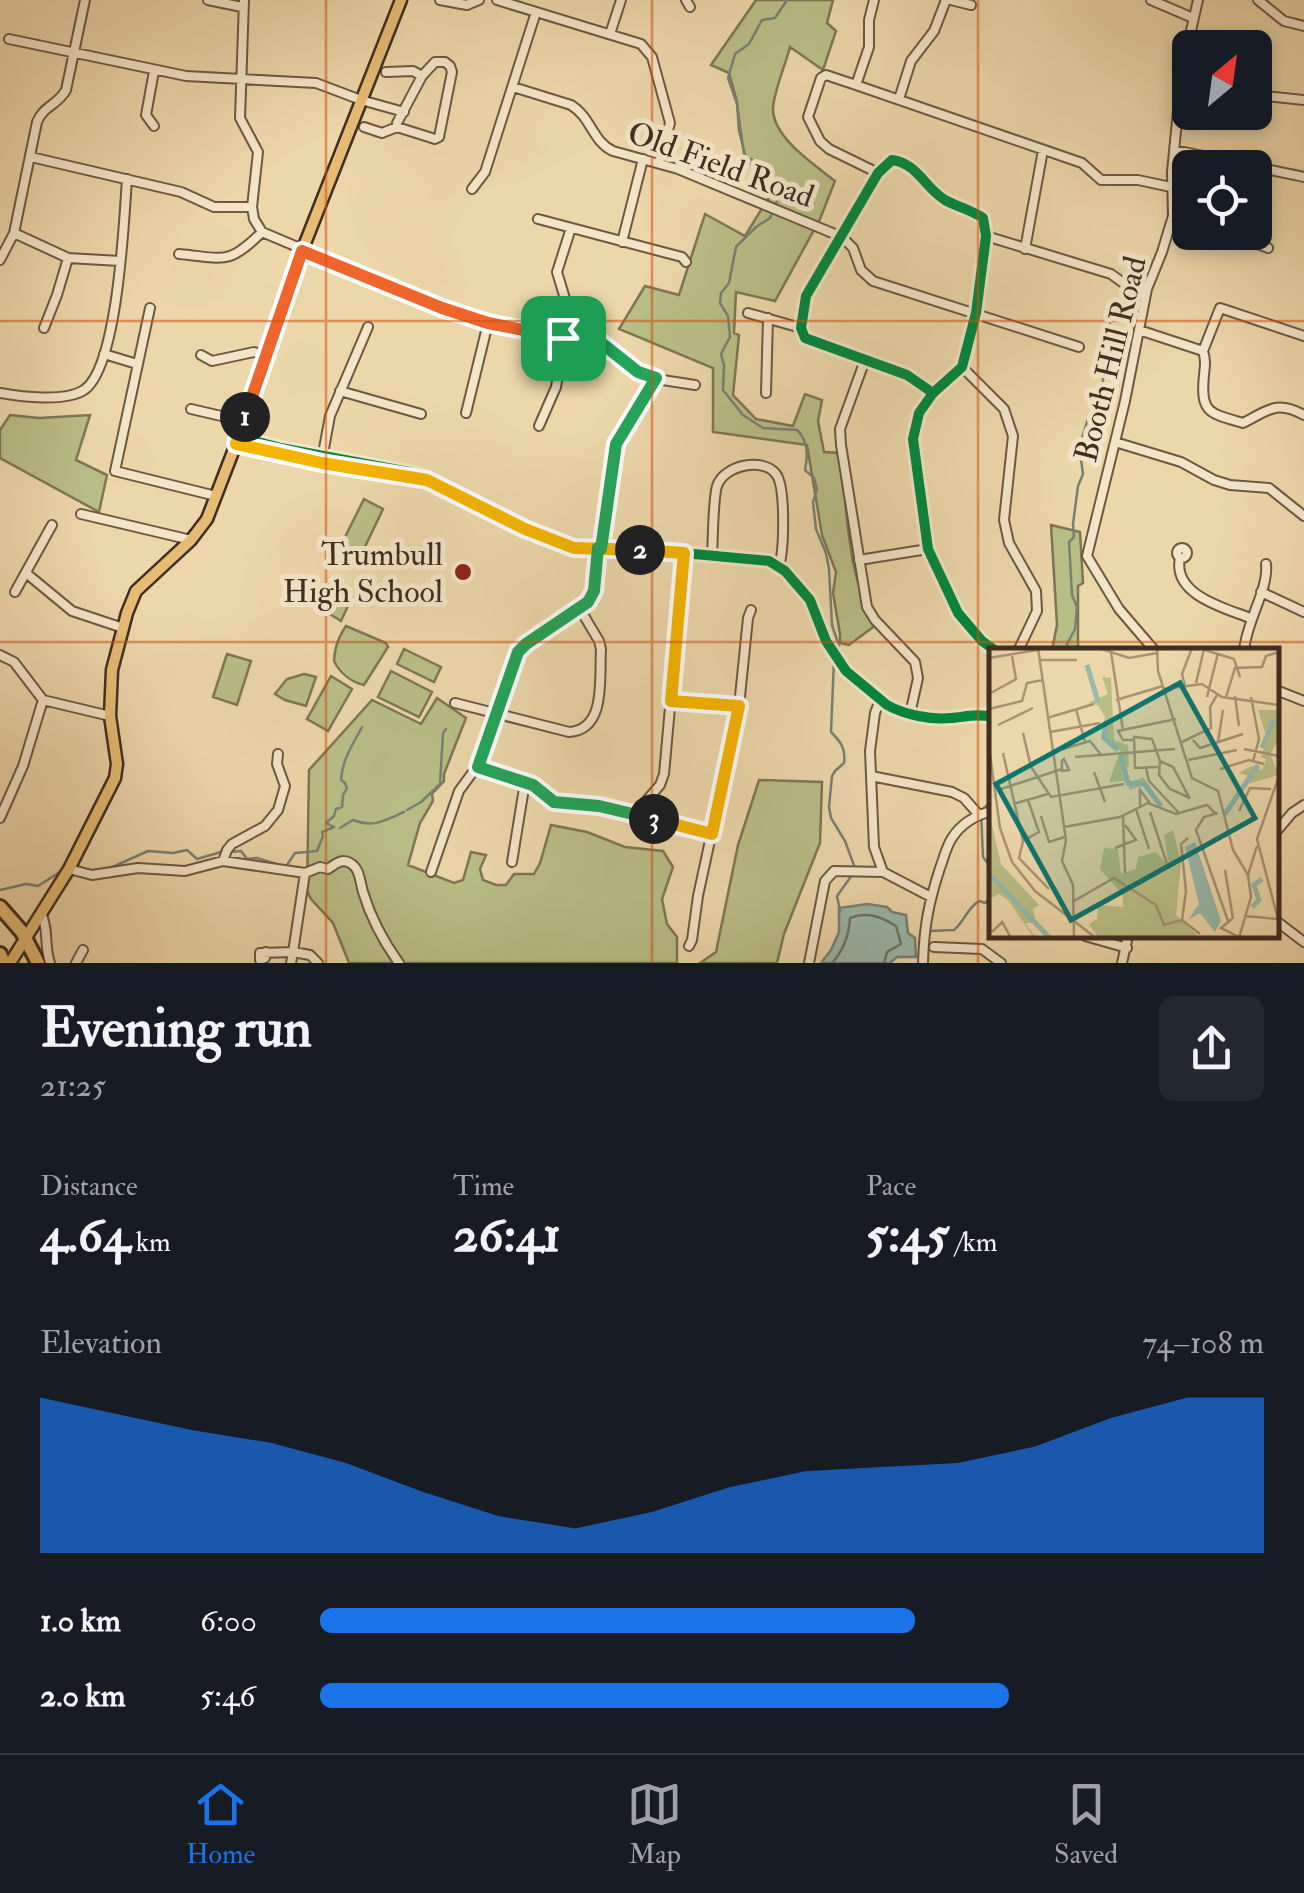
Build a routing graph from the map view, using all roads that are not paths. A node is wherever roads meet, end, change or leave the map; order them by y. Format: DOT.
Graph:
graph roads {
  1 [pos="86,0"];
  2 [pos="208,0"];
  3 [pos="401,0"];
  4 [pos="440,0"];
  5 [pos="478,0"];
  6 [pos="497,0"];
  7 [pos="620,0"];
  8 [pos="874,0"];
  9 [pos="948,0"];
  10 [pos="1150,0"];
  11 [pos="1198,0"];
  12 [pos="1258,0"];
  13 [pos="243,3"];
  14 [pos="971,5"];
  15 [pos="536,12"];
  16 [pos="1194,18"];
  17 [pos="1304,26"];
  18 [pos="1192,30"];
  19 [pos="610,34"];
  20 [pos="9,39"];
  21 [pos="74,54"];
  22 [pos="154,71"];
  23 [pos="386,72"];
  24 [pos="422,76"];
  25 [pos="241,78"];
  26 [pos="856,84"];
  27 [pos="513,87"];
  28 [pos="1272,97"];
  29 [pos="898,99"];
  30 [pos="361,100"];
  31 [pos="1304,100"];
  32 [pos="404,112"];
  33 [pos="154,126"];
  34 [pos="364,127"];
  35 [pos="398,127"];
  36 [pos="1042,150"];
  37 [pos="31,158"];
  38 [pos="643,160"];
  39 [pos="659,163"];
  40 [pos="1272,170"];
  41 [pos="878,173"];
  42 [pos="1304,177"];
  43 [pos="127,179"];
  44 [pos="472,189"];
  45 [pos="1172,192"];
  46 [pos="252,206"];
  47 [pos="538,219"];
  48 [pos="1172,219"];
  49 [pos="571,228"];
  50 [pos="262,232"];
  51 [pos="14,233"];
  52 [pos="986,236"];
  53 [pos="842,237"];
  54 [pos="622,242"];
  55 [pos="1025,249"];
  56 [pos="302,251"];
  57 [pos="179,254"];
  58 [pos="68,258"];
  59 [pos="0,260"];
  60 [pos="120,261"];
  61 [pos="686,262"];
  62 [pos="1146,290"];
  63 [pos="150,308"];
  64 [pos="748,313"];
  65 [pos="976,313"];
  66 [pos="768,318"];
  67 [pos="488,323"];
  68 [pos="44,328"];
  69 [pos="801,328"];
  70 [pos="1138,330"];
  71 [pos="1304,336"];
  72 [pos="563,338"];
  73 [pos="377,341"];
  74 [pos="1079,348"];
  75 [pos="1203,351"];
  76 [pos="104,354"];
  77 [pos="201,355"];
  78 [pos="265,355"];
  79 [pos="866,360"];
  80 [pos="137,364"];
  81 [pos="962,368"];
  82 [pos="656,378"];
  83 [pos="695,385"];
  84 [pos="340,391"];
  85 [pos="0,393"];
  86 [pos="766,393"];
  87 [pos="933,393"];
  88 [pos="191,408"];
  89 [pos="421,414"];
  90 [pos="466,414"];
  91 [pos="1304,415"];
  92 [pos="244,421"];
  93 [pos="539,426"];
  94 [pos="237,440"];
  95 [pos="1116,442"];
  96 [pos="322,460"];
  97 [pos="216,496"];
  98 [pos="81,514"];
  99 [pos="1304,516"];
  100 [pos="52,525"];
  101 [pos="191,540"];
  102 [pos="599,548"];
  103 [pos="928,550"];
  104 [pos="684,553"];
  105 [pos="712,556"];
  106 [pos="1180,558"];
  107 [pos="859,560"];
  108 [pos="1266,564"];
  109 [pos="779,566"];
  110 [pos="26,572"];
  111 [pos="15,592"];
  112 [pos="1261,592"];
  113 [pos="580,609"];
  114 [pos="751,610"];
  115 [pos="1304,612"];
  116 [pos="1250,618"];
  117 [pos="123,628"];
  118 [pos="993,648"];
  119 [pos="1019,648"];
  120 [pos="1153,648"];
  121 [pos="1244,648"];
  122 [pos="0,655"];
  123 [pos="1279,691"];
  124 [pos="44,700"];
  125 [pos="880,700"];
  126 [pos="671,701"];
  127 [pos="1304,701"];
  128 [pos="454,703"];
  129 [pos="739,706"];
  130 [pos="496,712"];
  131 [pos="910,714"];
  132 [pos="110,716"];
  133 [pos="988,716"];
  134 [pos="278,754"];
  135 [pos="478,767"];
  136 [pos="870,776"];
  137 [pos="525,782"];
  138 [pos="1304,804"];
  139 [pos="984,813"];
  140 [pos="635,814"];
  141 [pos="0,818"];
  142 [pos="1279,828"];
  143 [pos="712,834"];
  144 [pos="223,862"];
  145 [pos="512,862"];
  146 [pos="69,869"];
  147 [pos="309,871"];
  148 [pos="431,872"];
  149 [pos="883,872"];
  150 [pos="930,897"];
  151 [pos="0,907"];
  152 [pos="41,912"];
  153 [pos="1279,923"];
  154 [pos="26,938"];
  155 [pos="1092,938"];
  156 [pos="1128,938"];
  157 [pos="1304,942"];
  158 [pos="689,946"];
  159 [pos="934,947"];
  160 [pos="1127,948"];
  161 [pos="83,950"];
  162 [pos="266,952"];
  163 [pos="293,952"];
  164 [pos="6,960"];
  165 [pos="38,963"];
  166 [pos="50,963"];
  167 [pos="76,963"];
  168 [pos="291,963"];
  169 [pos="318,963"];
  170 [pos="399,963"];
  171 [pos="810,963"];
  172 [pos="923,963"];
  173 [pos="1000,963"];
  174 [pos="1122,963"];
  1 -- 21 [label="street"];
  2 -- 13 [label="street"];
  3 -- 30 [label="main road"];
  4 -- 5 [label="street"];
  6 -- 15 [label="street"];
  7 -- 19 [label="street"];
  8 -- 26 [label="street"];
  9 -- 14 [label="street"];
  9 -- 29 [label="street"];
  10 -- 16 [label="street"];
  11 -- 16 [label="street, Booth Hill Road"];
  12 -- 17 [label="street"];
  13 -- 25 [label="street"];
  15 -- 19 [label="street"];
  15 -- 27 [label="street"];
  16 -- 18 [label="street, Booth Hill Road"];
  19 -- 39 [label="street"];
  20 -- 21 [label="street"];
  21 -- 22 [label="street"];
  21 -- 37 [label="street"];
  22 -- 25 [label="street"];
  22 -- 33 [label="street"];
  23 -- 24 [label="street"];
  24 -- 32 [label="street"];
  24 -- 35 [label="street"];
  25 -- 30 [label="street"];
  25 -- 46 [label="street"];
  26 -- 29 [label="street"];
  26 -- 41 [label="street"];
  27 -- 38 [label="street, Old Field Road"];
  27 -- 44 [label="street"];
  28 -- 31 [label="street"];
  29 -- 36 [label="street"];
  30 -- 32 [label="street"];
  30 -- 56 [label="main road"];
  32 -- 35 [label="street"];
  34 -- 35 [label="street"];
  36 -- 45 [label="street"];
  36 -- 55 [label="street"];
  37 -- 43 [label="street"];
  37 -- 51 [label="street"];
  38 -- 39 [label="street, Old Field Road"];
  38 -- 54 [label="street"];
  39 -- 53 [label="street, Old Field Road"];
  40 -- 42 [label="street"];
  41 -- 52 [label="street"];
  41 -- 53 [label="street"];
  43 -- 46 [label="street"];
  43 -- 60 [label="street"];
  46 -- 50 [label="street"];
  47 -- 49 [label="street"];
  48 -- 62 [label="street, Booth Hill Road"];
  49 -- 54 [label="street"];
  49 -- 72 [label="street"];
  50 -- 56 [label="street"];
  50 -- 57 [label="street"];
  51 -- 58 [label="street"];
  51 -- 59 [label="street"];
  52 -- 55 [label="street"];
  52 -- 65 [label="street"];
  53 -- 65 [label="street, Old Field Road"];
  53 -- 69 [label="street"];
  54 -- 61 [label="street"];
  55 -- 62 [label="street"];
  56 -- 67 [label="street"];
  56 -- 78 [label="main road"];
  58 -- 60 [label="street"];
  58 -- 68 [label="street"];
  60 -- 76 [label="street"];
  62 -- 70 [label="street, Booth Hill Road"];
  63 -- 80 [label="street"];
  64 -- 66 [label="street"];
  65 -- 74 [label="street, Old Field Road"];
  65 -- 81 [label="street"];
  66 -- 69 [label="street"];
  66 -- 86 [label="street"];
  67 -- 72 [label="street"];
  67 -- 90 [label="street"];
  69 -- 79 [label="street"];
  70 -- 75 [label="street"];
  70 -- 95 [label="street, Booth Hill Road"];
  71 -- 75 [label="street"];
  72 -- 82 [label="street"];
  72 -- 93 [label="street"];
  73 -- 84 [label="street"];
  75 -- 91 [label="street"];
  76 -- 80 [label="street"];
  76 -- 85 [label="street"];
  77 -- 78 [label="street"];
  78 -- 92 [label="main road"];
  79 -- 87 [label="street"];
  79 -- 107 [label="street"];
  80 -- 97 [label="street"];
  81 -- 87 [label="street"];
  81 -- 119 [label="street"];
  82 -- 83 [label="street"];
  82 -- 102 [label="street"];
  84 -- 89 [label="street"];
  84 -- 96 [label="street"];
  87 -- 103 [label="street"];
  88 -- 92 [label="street"];
  92 -- 94 [label="main road"];
  94 -- 96 [label="street"];
  94 -- 97 [label="main road"];
  95 -- 99 [label="street"];
  95 -- 120 [label="street, Booth Hill Road"];
  96 -- 102 [label="street"];
  97 -- 101 [label="main road"];
  98 -- 101 [label="street"];
  100 -- 110 [label="street"];
  101 -- 117 [label="main road"];
  102 -- 104 [label="street"];
  102 -- 113 [label="street"];
  103 -- 107 [label="street"];
  103 -- 118 [label="street"];
  104 -- 105 [label="street"];
  104 -- 126 [label="street"];
  105 -- 109 [label="street"];
  105 -- 109 [label="street"];
  106 -- 116 [label="street"];
  107 -- 131 [label="street"];
  108 -- 112 [label="street"];
  109 -- 125 [label="street"];
  110 -- 111 [label="street"];
  110 -- 117 [label="street"];
  112 -- 115 [label="street"];
  112 -- 116 [label="street"];
  113 -- 130 [label="street"];
  113 -- 130 [label="street"];
  114 -- 129 [label="street"];
  116 -- 121 [label="street"];
  117 -- 132 [label="main road"];
  122 -- 124 [label="street"];
  123 -- 127 [label="street"];
  124 -- 132 [label="street"];
  124 -- 141 [label="street"];
  125 -- 131 [label="street"];
  125 -- 136 [label="street"];
  126 -- 129 [label="street"];
  126 -- 140 [label="street"];
  128 -- 130 [label="street"];
  129 -- 143 [label="street"];
  130 -- 135 [label="street"];
  131 -- 133 [label="street"];
  132 -- 146 [label="main road"];
  134 -- 144 [label="street"];
  135 -- 137 [label="street"];
  135 -- 148 [label="street"];
  136 -- 139 [label="street"];
  136 -- 149 [label="street"];
  137 -- 140 [label="street"];
  137 -- 145 [label="street"];
  138 -- 142 [label="street"];
  139 -- 150 [label="street"];
  140 -- 143 [label="street"];
  143 -- 158 [label="street"];
  144 -- 146 [label="street"];
  144 -- 147 [label="street"];
  146 -- 152 [label="main road"];
  147 -- 163 [label="street"];
  147 -- 170 [label="street"];
  149 -- 150 [label="street"];
  149 -- 171 [label="street"];
  150 -- 172 [label="street"];
  151 -- 154 [label="highway"];
  152 -- 154 [label="main road"];
  152 -- 166 [label="street"];
  153 -- 157 [label="street"];
  154 -- 164 [label="main road"];
  154 -- 165 [label="highway"];
  155 -- 160 [label="street"];
  156 -- 160 [label="street"];
  159 -- 173 [label="street"];
  160 -- 174 [label="street"];
  161 -- 167 [label="street"];
  162 -- 163 [label="street"];
  163 -- 168 [label="street"];
  163 -- 169 [label="street"];
}
